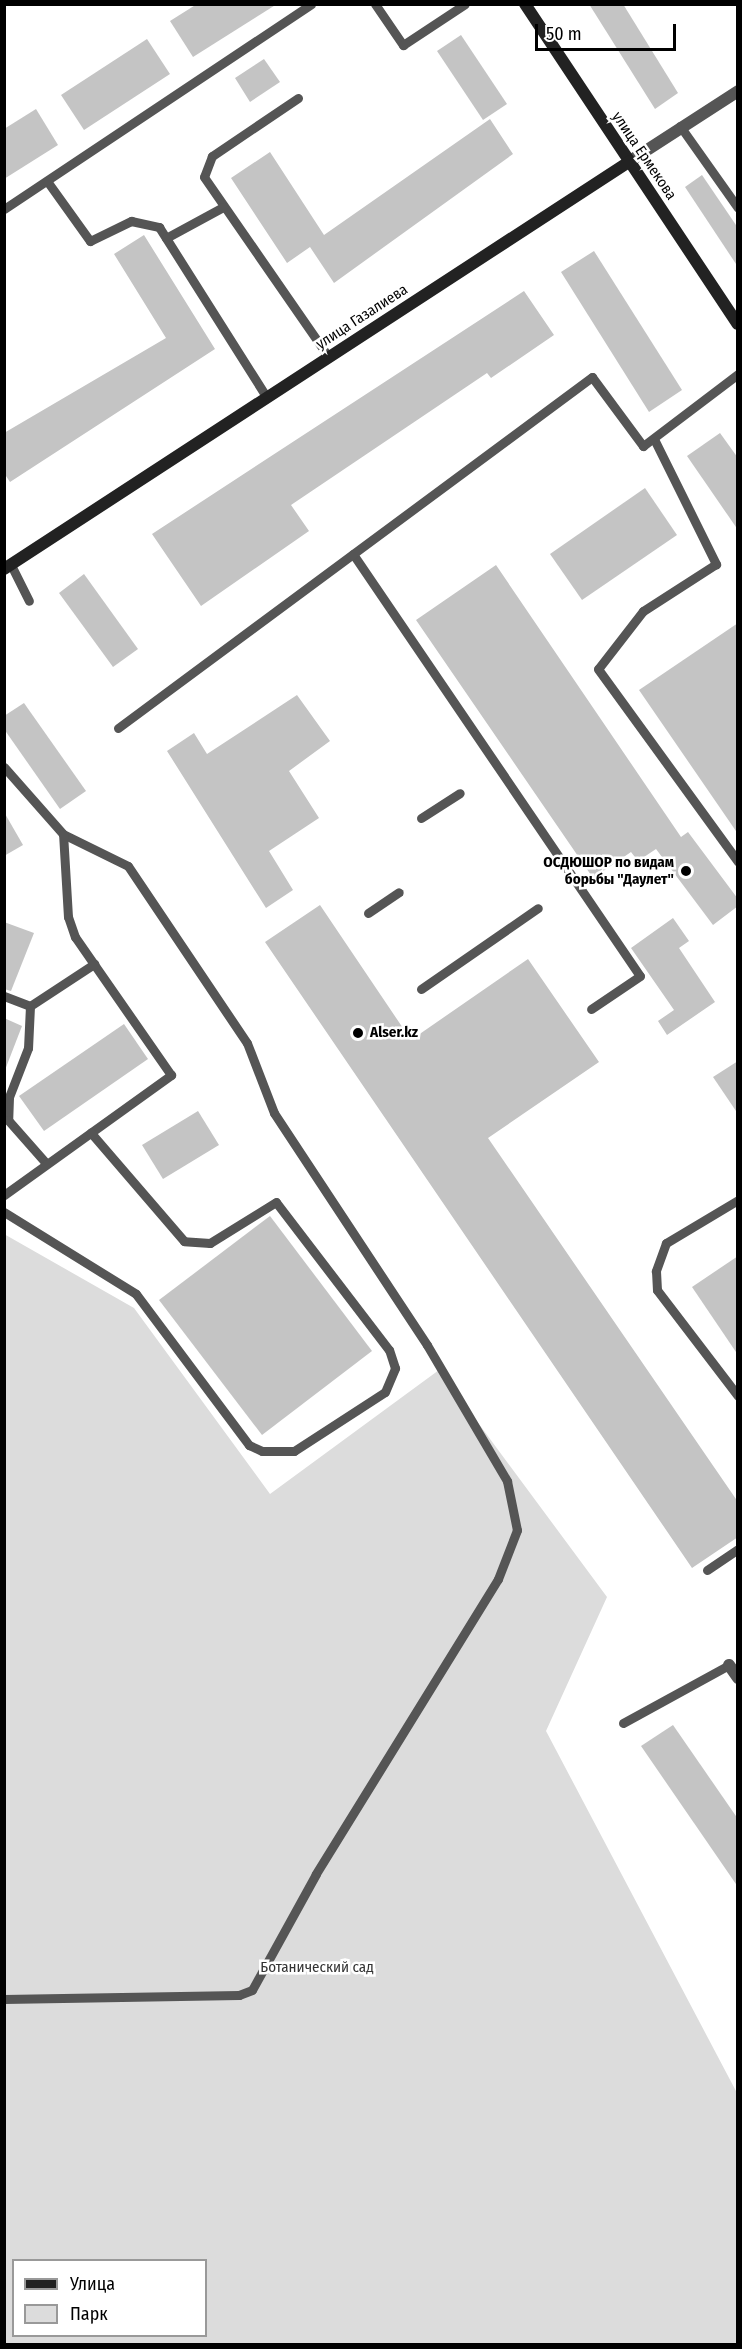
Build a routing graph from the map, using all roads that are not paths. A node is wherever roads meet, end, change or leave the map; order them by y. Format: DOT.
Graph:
graph roads {
  1 [pos="311,4"];
  2 [pos="375,4"];
  3 [pos="465,4"];
  4 [pos="525,4"];
  5 [pos="738,91"];
  6 [pos="298,98"];
  7 [pos="680,126"];
  8 [pos="630,161"];
  9 [pos="47,180"];
  10 [pos="734,195"];
  11 [pos="223,207"];
  12 [pos="738,208"];
  13 [pos="4,209"];
  14 [pos="166,238"];
  15 [pos="738,324"];
  16 [pos="328,356"];
  17 [pos="738,374"];
  18 [pos="267,398"];
  19 [pos="654,439"];
  20 [pos="353,554"];
  21 [pos="8,567"];
  22 [pos="29,601"];
  23 [pos="118,728"];
  24 [pos="4,767"];
  25 [pos="460,793"];
  26 [pos="421,818"];
  27 [pos="63,834"];
  28 [pos="738,862"];
  29 [pos="399,892"];
  30 [pos="538,908"];
  31 [pos="369,913"];
  32 [pos="94,964"];
  33 [pos="420,989"];
  34 [pos="4,996"];
  35 [pos="30,1006"];
  36 [pos="591,1009"];
  37 [pos="91,1133"];
  38 [pos="45,1162"];
  39 [pos="4,1195"];
  40 [pos="738,1200"];
  41 [pos="4,1212"];
  42 [pos="738,1396"];
  43 [pos="738,1549"];
  44 [pos="707,1570"];
  45 [pos="729,1665"];
  46 [pos="738,1677"];
  47 [pos="623,1723"];
  48 [pos="4,1999"];
  1 -- 9 [label="lane"];
  2 -- 3 [label="lane"];
  4 -- 8 [label="main road, улица Ермекова"];
  5 -- 7 [label="street, улица Газалиева"];
  6 -- 11 [label="lane"];
  7 -- 8 [label="street, улица Газалиева"];
  7 -- 10 [label="lane"];
  8 -- 15 [label="main road, улица Ермекова"];
  8 -- 16 [label="main road, улица Газалиева"];
  9 -- 13 [label="lane"];
  9 -- 14 [label="lane"];
  10 -- 12 [label="lane"];
  11 -- 14 [label="lane"];
  11 -- 16 [label="lane"];
  14 -- 18 [label="lane"];
  16 -- 18 [label="main road, улица Газалиева"];
  17 -- 19 [label="lane"];
  18 -- 21 [label="main road, улица Газалиева"];
  19 -- 20 [label="lane"];
  19 -- 28 [label="lane"];
  20 -- 23 [label="lane"];
  20 -- 36 [label="lane"];
  21 -- 22 [label="lane"];
  24 -- 27 [label="lane"];
  25 -- 26 [label="lane"];
  27 -- 32 [label="lane"];
  27 -- 48 [label="lane"];
  29 -- 31 [label="lane"];
  30 -- 33 [label="lane"];
  32 -- 35 [label="lane"];
  32 -- 37 [label="lane"];
  34 -- 35 [label="lane"];
  35 -- 38 [label="lane"];
  37 -- 38 [label="lane"];
  37 -- 41 [label="lane"];
  38 -- 39 [label="lane"];
  40 -- 42 [label="lane"];
  43 -- 44 [label="lane"];
  45 -- 46 [label="street"];
  45 -- 47 [label="lane"];
}
